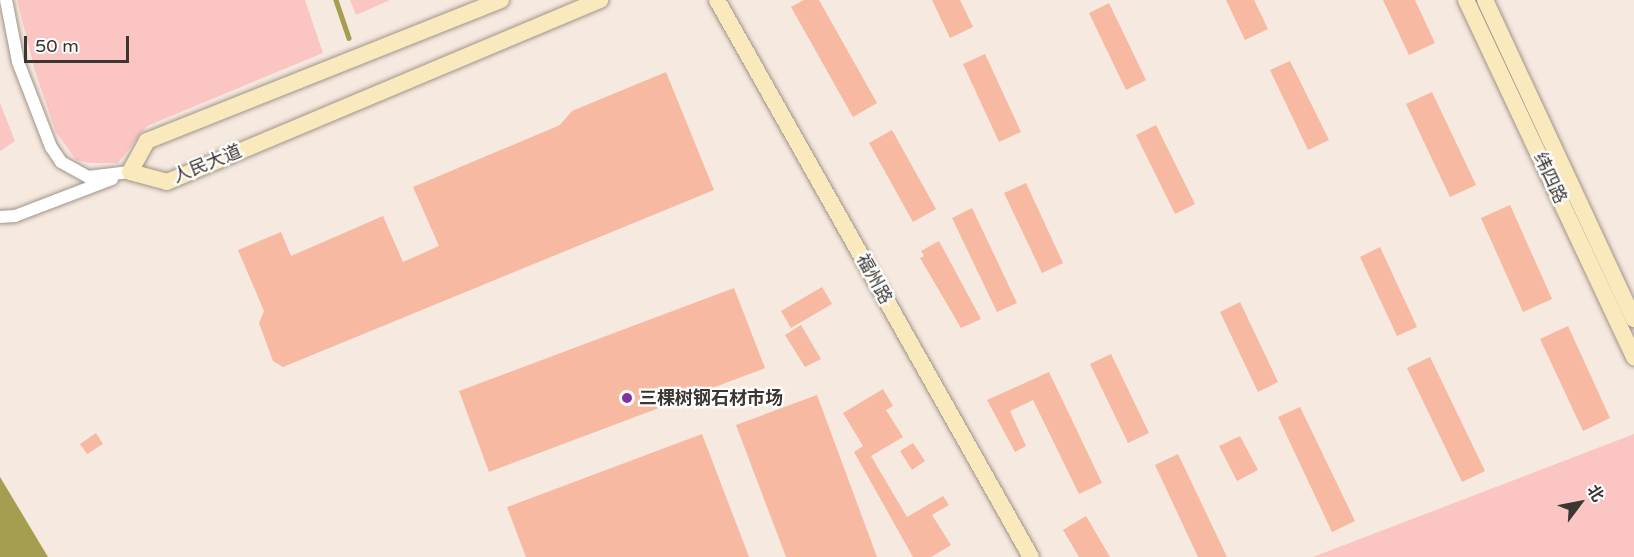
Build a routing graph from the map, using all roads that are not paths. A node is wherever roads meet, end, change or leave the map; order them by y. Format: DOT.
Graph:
graph roads {
  1 [pos="6,0"];
  2 [pos="501,0"];
  3 [pos="600,0"];
  4 [pos="717,0"];
  5 [pos="1467,0"];
  6 [pos="1485,0"];
  7 [pos="130,172"];
  8 [pos="0,217"];
  9 [pos="1634,319"];
  10 [pos="1634,357"];
  11 [pos="1030,557"];
  1 -- 7 [label="street"];
  2 -- 7 [label="street"];
  3 -- 7 [label="street, 人民大道"];
  4 -- 11 [label="street, 福州路"];
  5 -- 10 [label="street, 纬四路"];
  6 -- 9 [label="street, 纬四路"];
  7 -- 8 [label="street"];
}
